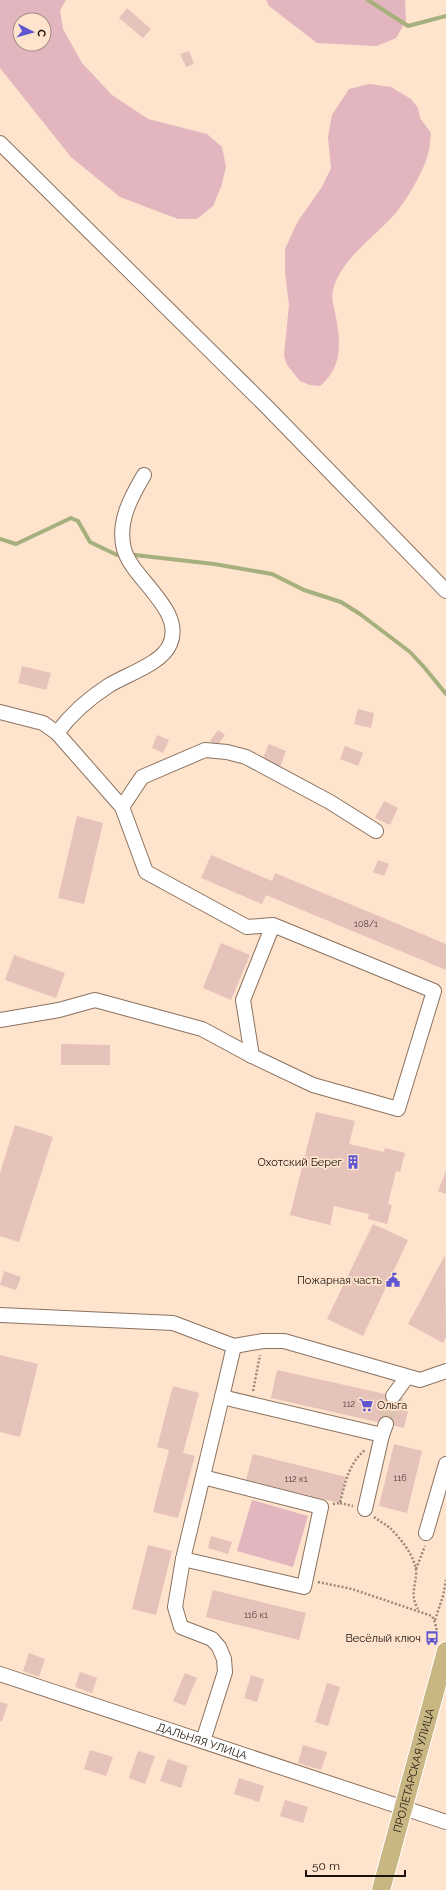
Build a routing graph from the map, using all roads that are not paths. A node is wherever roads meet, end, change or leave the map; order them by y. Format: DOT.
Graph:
graph roads {
  1 [pos="0,143"];
  2 [pos="144,475"];
  3 [pos="446,591"];
  4 [pos="0,712"];
  5 [pos="57,733"];
  6 [pos="122,807"];
  7 [pos="376,831"];
  8 [pos="273,925"];
  9 [pos="0,1020"];
  10 [pos="252,1056"];
  11 [pos="0,1315"];
  12 [pos="234,1346"];
  13 [pos="446,1371"];
  14 [pos="407,1376"];
  15 [pos="393,1396"];
  16 [pos="222,1397"];
  17 [pos="446,1464"];
  18 [pos="202,1477"];
  19 [pos="365,1509"];
  20 [pos="426,1533"];
  21 [pos="183,1559"];
  22 [pos="446,1651"];
  23 [pos="0,1674"];
  24 [pos="203,1741"];
  25 [pos="404,1808"];
  26 [pos="446,1822"];
  27 [pos="381,1890"];
  1 -- 3 [label="street"];
  2 -- 5 [label="street"];
  4 -- 5 [label="street"];
  5 -- 6 [label="street"];
  6 -- 7 [label="street"];
  6 -- 8 [label="street"];
  8 -- 10 [label="street"];
  8 -- 10 [label="street"];
  9 -- 10 [label="street"];
  11 -- 12 [label="street"];
  12 -- 14 [label="street"];
  12 -- 16 [label="street"];
  13 -- 14 [label="street"];
  14 -- 15 [label="street"];
  16 -- 18 [label="street"];
  16 -- 19 [label="street"];
  17 -- 20 [label="street"];
  18 -- 21 [label="street"];
  18 -- 21 [label="street"];
  21 -- 24 [label="street"];
  22 -- 25 [label="main road, ПРОЛЕТАРСКАЯ УЛИЦА"];
  23 -- 24 [label="street, ДАЛЬНЯЯ УЛИЦА"];
  24 -- 25 [label="street, ДАЛЬНЯЯ УЛИЦА"];
  25 -- 26 [label="street, ДАЛЬНЯЯ УЛИЦА"];
  25 -- 27 [label="main road, ПРОЛЕТАРСКАЯ УЛИЦА"];
}
